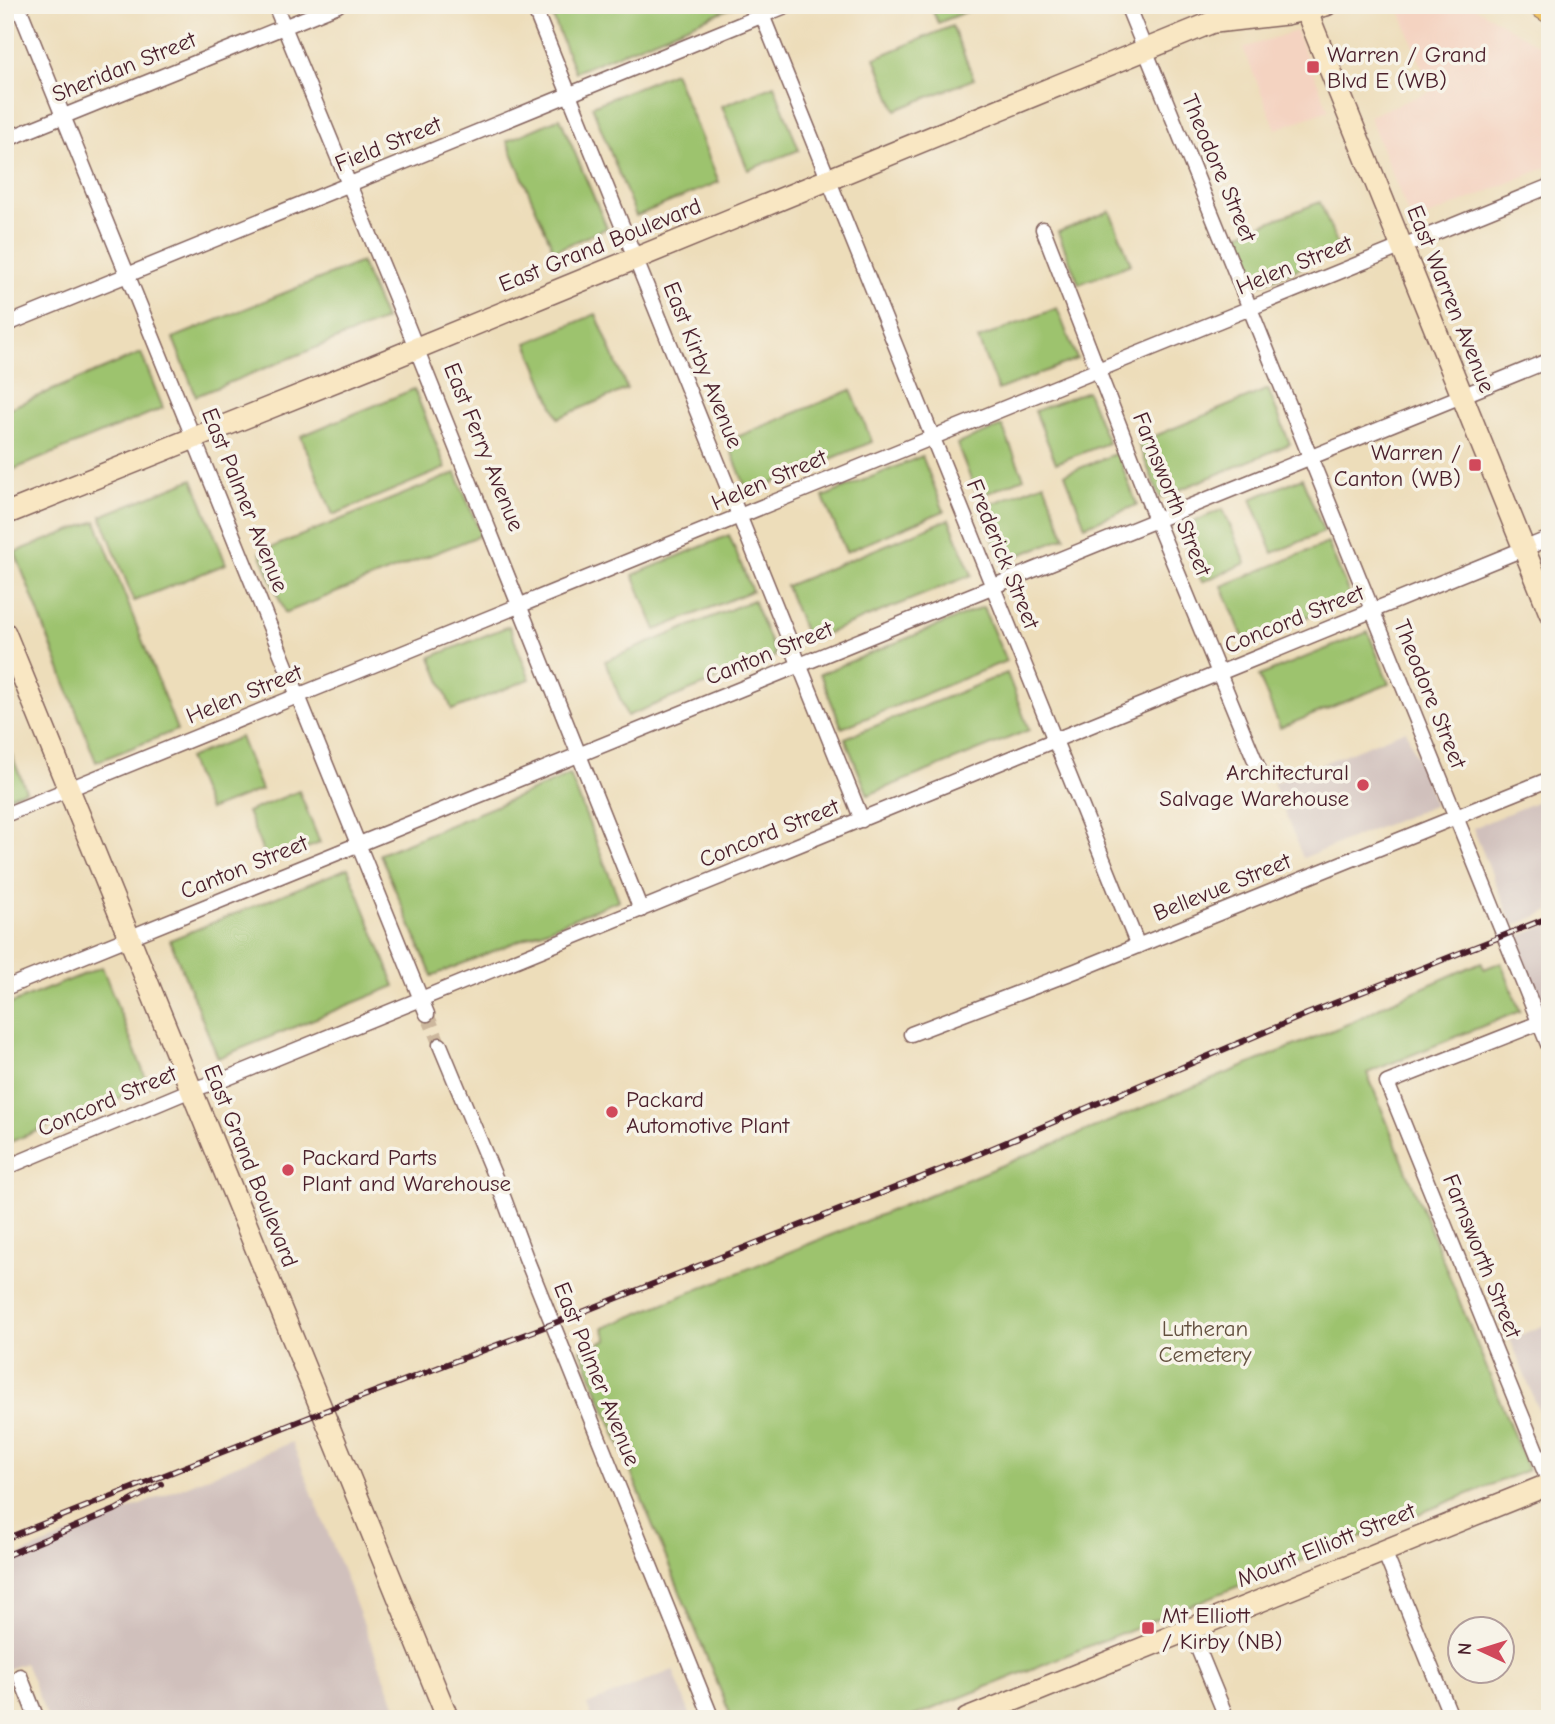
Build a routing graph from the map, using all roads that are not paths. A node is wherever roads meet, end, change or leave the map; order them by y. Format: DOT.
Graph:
graph roads {
  1 [pos="18,5"];
  2 [pos="275,5"];
  3 [pos="338,5"];
  4 [pos="533,5"];
  5 [pos="788,5"];
  6 [pos="1127,5"];
  7 [pos="1237,5"];
  8 [pos="1539,5"];
  9 [pos="1312,7"];
  10 [pos="761,10"];
  11 [pos="1550,12"];
  12 [pos="1213,22"];
  13 [pos="284,27"];
  14 [pos="1146,50"];
  15 [pos="569,95"];
  16 [pos="63,116"];
  17 [pos="5,140"];
  18 [pos="829,179"];
  19 [pos="349,185"];
  20 [pos="1550,186"];
  21 [pos="1043,229"];
  22 [pos="1401,246"];
  23 [pos="636,258"];
  24 [pos="129,275"];
  25 [pos="1250,308"];
  26 [pos="5,326"];
  27 [pos="416,348"];
  28 [pos="1550,360"];
  29 [pos="1098,370"];
  30 [pos="1461,396"];
  31 [pos="932,436"];
  32 [pos="195,438"];
  33 [pos="1309,458"];
  34 [pos="5,514"];
  35 [pos="738,517"];
  36 [pos="1156,520"];
  37 [pos="1550,538"];
  38 [pos="1523,549"];
  39 [pos="992,587"];
  40 [pos="519,607"];
  41 [pos="1372,612"];
  42 [pos="1550,613"];
  43 [pos="5,633"];
  44 [pos="800,664"];
  45 [pos="1220,674"];
  46 [pos="299,696"];
  47 [pos="1055,741"];
  48 [pos="579,756"];
  49 [pos="1261,775"];
  50 [pos="1550,779"];
  51 [pos="69,789"];
  52 [pos="5,815"];
  53 [pos="1455,817"];
  54 [pos="862,820"];
  55 [pos="358,845"];
  56 [pos="641,910"];
  57 [pos="130,938"];
  58 [pos="1138,946"];
  59 [pos="5,988"];
  60 [pos="421,999"];
  61 [pos="427,1014"];
  62 [pos="1539,1023"];
  63 [pos="911,1034"];
  64 [pos="440,1045"];
  65 [pos="1550,1049"];
  66 [pos="191,1090"];
  67 [pos="5,1168"];
  68 [pos="1550,1484"];
  69 [pos="1384,1551"];
  70 [pos="1190,1629"];
  71 [pos="20,1676"];
  72 [pos="969,1718"];
  73 [pos="37,1719"];
  74 [pos="448,1719"];
  75 [pos="712,1719"];
  76 [pos="1227,1719"];
  77 [pos="1452,1719"];
  1 -- 16 [label="street, East Palmer Avenue"];
  2 -- 13 [label="street, East Ferry Avenue"];
  3 -- 13 [label="street, Sheridan Street"];
  4 -- 15 [label="street, East Kirby Avenue"];
  5 -- 10 [label="street, Field Street"];
  6 -- 14 [label="street, Theodore Street"];
  7 -- 12 [label="main road, East Grand Boulevard"];
  8 -- 11 [label="main road"];
  9 -- 12 [label="main road, East Grand Boulevard"];
  9 -- 22 [label="main road, East Warren Avenue"];
  10 -- 15 [label="street, Field Street"];
  10 -- 18 [label="street, Frederick Street"];
  12 -- 14 [label="main road, East Grand Boulevard"];
  13 -- 16 [label="street, Sheridan Street"];
  13 -- 19 [label="street, East Ferry Avenue"];
  14 -- 18 [label="main road, East Grand Boulevard"];
  14 -- 25 [label="street, Theodore Street"];
  15 -- 19 [label="street, Field Street"];
  15 -- 23 [label="street, East Kirby Avenue"];
  16 -- 17 [label="street, Sheridan Street"];
  16 -- 24 [label="street, East Palmer Avenue"];
  18 -- 23 [label="main road, East Grand Boulevard"];
  18 -- 31 [label="street, Frederick Street"];
  19 -- 24 [label="street, Field Street"];
  19 -- 27 [label="street, East Ferry Avenue"];
  20 -- 22 [label="street, Helen Street"];
  21 -- 29 [label="street, Farnsworth Street"];
  22 -- 25 [label="street, Helen Street"];
  22 -- 30 [label="main road, East Warren Avenue"];
  23 -- 27 [label="main road, East Grand Boulevard"];
  23 -- 35 [label="street, East Kirby Avenue"];
  24 -- 26 [label="street, Field Street"];
  24 -- 32 [label="street, East Palmer Avenue"];
  25 -- 29 [label="street, Helen Street"];
  25 -- 33 [label="street, Theodore Street"];
  27 -- 32 [label="main road, East Grand Boulevard"];
  27 -- 40 [label="street, East Ferry Avenue"];
  28 -- 30 [label="street, Canton Street"];
  29 -- 31 [label="street, Helen Street"];
  29 -- 36 [label="street, Farnsworth Street"];
  30 -- 33 [label="street, Canton Street"];
  30 -- 38 [label="main road, East Warren Avenue"];
  31 -- 35 [label="street, Helen Street"];
  31 -- 39 [label="street, Frederick Street"];
  32 -- 34 [label="main road, East Grand Boulevard"];
  32 -- 46 [label="street, East Palmer Avenue"];
  33 -- 36 [label="street, Canton Street"];
  33 -- 41 [label="street, Theodore Street"];
  35 -- 40 [label="street, Helen Street"];
  35 -- 44 [label="street, East Kirby Avenue"];
  36 -- 39 [label="street, Canton Street"];
  36 -- 45 [label="street, Farnsworth Street"];
  37 -- 38 [label="street, Concord Street"];
  38 -- 41 [label="street, Concord Street"];
  38 -- 42 [label="main road, East Warren Avenue"];
  39 -- 44 [label="street, Canton Street"];
  39 -- 47 [label="street, Frederick Street"];
  40 -- 46 [label="street, Helen Street"];
  40 -- 48 [label="street, East Ferry Avenue"];
  41 -- 45 [label="street, Concord Street"];
  41 -- 53 [label="street, Theodore Street"];
  43 -- 51 [label="main road, East Grand Boulevard"];
  44 -- 48 [label="street, Canton Street"];
  44 -- 54 [label="street, East Kirby Avenue"];
  45 -- 47 [label="street, Concord Street"];
  45 -- 49 [label="street, Farnsworth Street"];
  46 -- 51 [label="street, Helen Street"];
  46 -- 55 [label="street, East Palmer Avenue"];
  47 -- 54 [label="street, Concord Street"];
  47 -- 58 [label="street, Frederick Street"];
  48 -- 55 [label="street, Canton Street"];
  48 -- 56 [label="street, East Ferry Avenue"];
  50 -- 53 [label="street, Bellevue Street"];
  51 -- 52 [label="street, Helen Street"];
  51 -- 57 [label="main road, East Grand Boulevard"];
  53 -- 58 [label="street, Bellevue Street"];
  53 -- 62 [label="street, Theodore Street"];
  54 -- 56 [label="street, Concord Street"];
  55 -- 57 [label="street, Canton Street"];
  55 -- 60 [label="street, East Palmer Avenue"];
  56 -- 60 [label="street, Concord Street"];
  57 -- 59 [label="street, Canton Street"];
  57 -- 66 [label="main road, East Grand Boulevard"];
  58 -- 63 [label="street, Bellevue Street"];
  60 -- 61 [label="street, East Palmer Avenue"];
  60 -- 66 [label="street, Concord Street"];
  62 -- 65 [label="street, Theodore Street"];
  62 -- 68 [label="street, Farnsworth Street"];
  64 -- 75 [label="street, East Palmer Avenue"];
  66 -- 67 [label="street, Concord Street"];
  66 -- 74 [label="main road, East Grand Boulevard"];
  68 -- 69 [label="main road, Mount Elliott Street"];
  69 -- 70 [label="main road, Mount Elliott Street"];
  69 -- 77 [label="street"];
  70 -- 72 [label="main road, Mount Elliott Street"];
  70 -- 76 [label="street"];
  71 -- 73 [label="street"];
}
